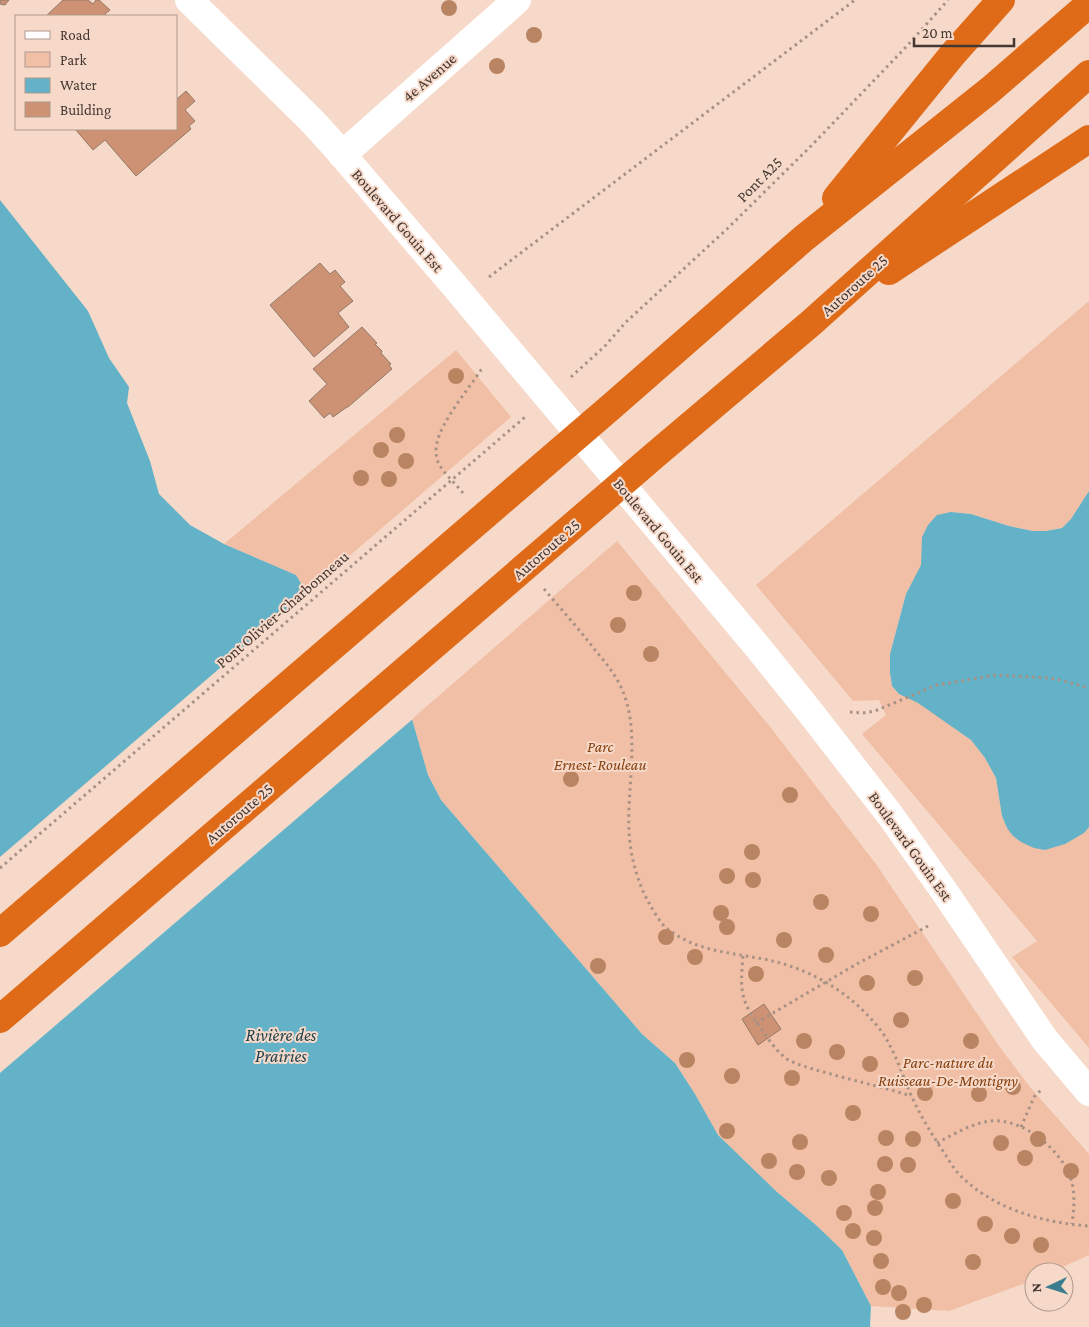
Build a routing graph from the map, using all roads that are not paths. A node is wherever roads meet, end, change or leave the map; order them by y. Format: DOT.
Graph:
graph roads {
  1 [pos="189,0"];
  2 [pos="517,0"];
  3 [pos="1001,0"];
  4 [pos="1089,4"];
  5 [pos="1089,74"];
  6 [pos="1089,140"];
  7 [pos="342,155"];
  8 [pos="804,238"];
  9 [pos="811,323"];
  10 [pos="0,933"];
  11 [pos="0,1019"];
  12 [pos="1089,1092"];
  1 -- 7 [label="street, Boulevard Gouin Est"];
  2 -- 7 [label="street, 4e Avenue"];
  3 -- 8 [label="highway"];
  4 -- 8 [label="highway"];
  5 -- 9 [label="highway, Autoroute 25"];
  6 -- 9 [label="highway"];
  7 -- 12 [label="street, Boulevard Gouin Est"];
  8 -- 10 [label="highway"];
  9 -- 11 [label="highway, Autoroute 25"];
}
